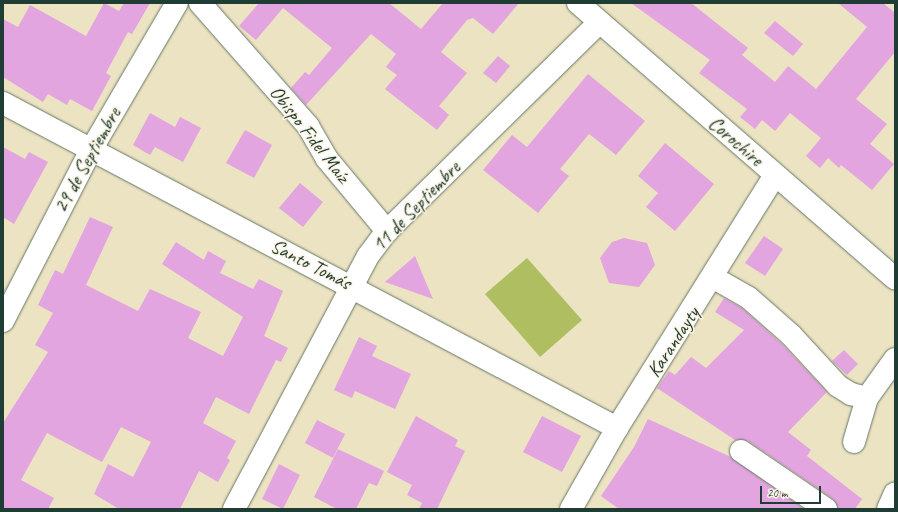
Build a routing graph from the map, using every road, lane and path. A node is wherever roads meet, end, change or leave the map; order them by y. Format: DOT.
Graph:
graph roads {
  1 [pos="177,3"];
  2 [pos="200,3"];
  3 [pos="578,3"];
  4 [pos="600,22"];
  5 [pos="3,103"];
  6 [pos="91,150"];
  7 [pos="775,175"];
  8 [pos="387,231"];
  9 [pos="714,278"];
  10 [pos="895,280"];
  11 [pos="351,285"];
  12 [pos="3,321"];
  13 [pos="895,359"];
  14 [pos="867,398"];
  15 [pos="617,428"];
  16 [pos="854,442"];
  17 [pos="740,451"];
  18 [pos="895,492"];
  19 [pos="234,509"];
  20 [pos="571,509"];
  21 [pos="826,509"];
  22 [pos="888,509"];
  1 -- 6 [label="street, 29 de Septiembre"];
  2 -- 8 [label="street, Obispo Fidel Maíz"];
  3 -- 4 [label="street, Corochire"];
  4 -- 7 [label="street, Corochire"];
  4 -- 8 [label="street, 11 de Septiembre"];
  5 -- 6 [label="street, Santo Tomás"];
  6 -- 11 [label="street, Santo Tomás"];
  6 -- 12 [label="street, 29 de Septiembre"];
  7 -- 9 [label="street, Karandayty"];
  7 -- 10 [label="street, Corochire"];
  8 -- 11 [label="street, 11 de Septiembre"];
  9 -- 14 [label="street"];
  9 -- 15 [label="street, Karandayty"];
  11 -- 15 [label="street, Santo Tomás"];
  11 -- 19 [label="street, 11 de Septiembre"];
  13 -- 14 [label="street"];
  14 -- 16 [label="street"];
  15 -- 20 [label="street, Karandayty"];
  17 -- 21 [label="street"];
  18 -- 22 [label="street"];
}
